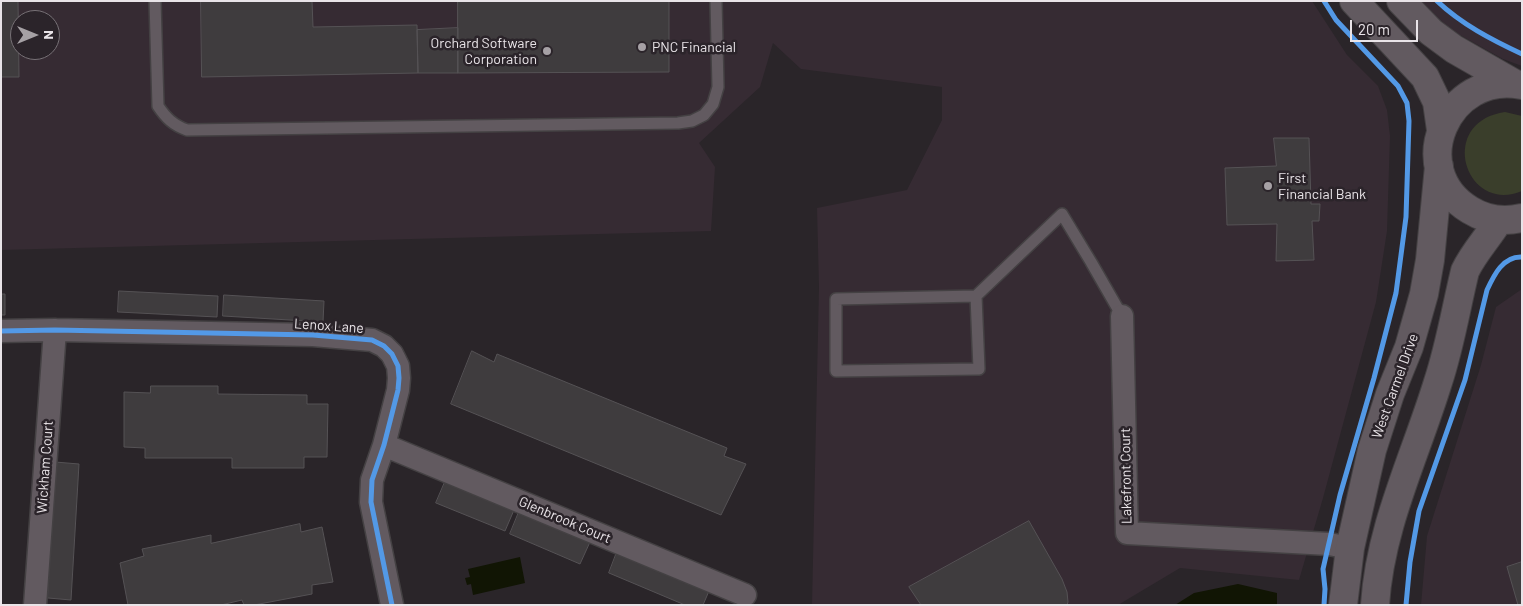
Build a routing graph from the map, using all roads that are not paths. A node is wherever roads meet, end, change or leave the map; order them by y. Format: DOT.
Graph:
graph roads {
  1 [pos="155,1"];
  2 [pos="716,1"];
  3 [pos="1354,1"];
  4 [pos="1401,1"];
  5 [pos="1519,85"];
  6 [pos="1441,130"];
  7 [pos="1439,166"];
  8 [pos="1513,221"];
  9 [pos="976,296"];
  10 [pos="1122,316"];
  11 [pos="55,330"];
  12 [pos="1,331"];
  13 [pos="384,444"];
  14 [pos="1350,548"];
  15 [pos="745,595"];
  16 [pos="35,605"];
  17 [pos="392,605"];
  18 [pos="1343,605"];
  19 [pos="1374,605"];
  1 -- 2 [label="lane"];
  3 -- 6 [label="street"];
  4 -- 5 [label="street"];
  5 -- 6 [label="street"];
  6 -- 7 [label="street, West Carmel Drive"];
  7 -- 8 [label="street"];
  7 -- 14 [label="street, West Carmel Drive"];
  8 -- 19 [label="street"];
  9 -- 9 [label="lane"];
  9 -- 10 [label="lane"];
  10 -- 14 [label="street, Lakefront Court"];
  11 -- 12 [label="street, Lenox Lane"];
  11 -- 13 [label="street, Lenox Lane"];
  11 -- 16 [label="street, Wickham Court"];
  13 -- 15 [label="street, Glenbrook Court"];
  13 -- 17 [label="street, Lenox Lane"];
  14 -- 18 [label="street, West Carmel Drive"];
}
